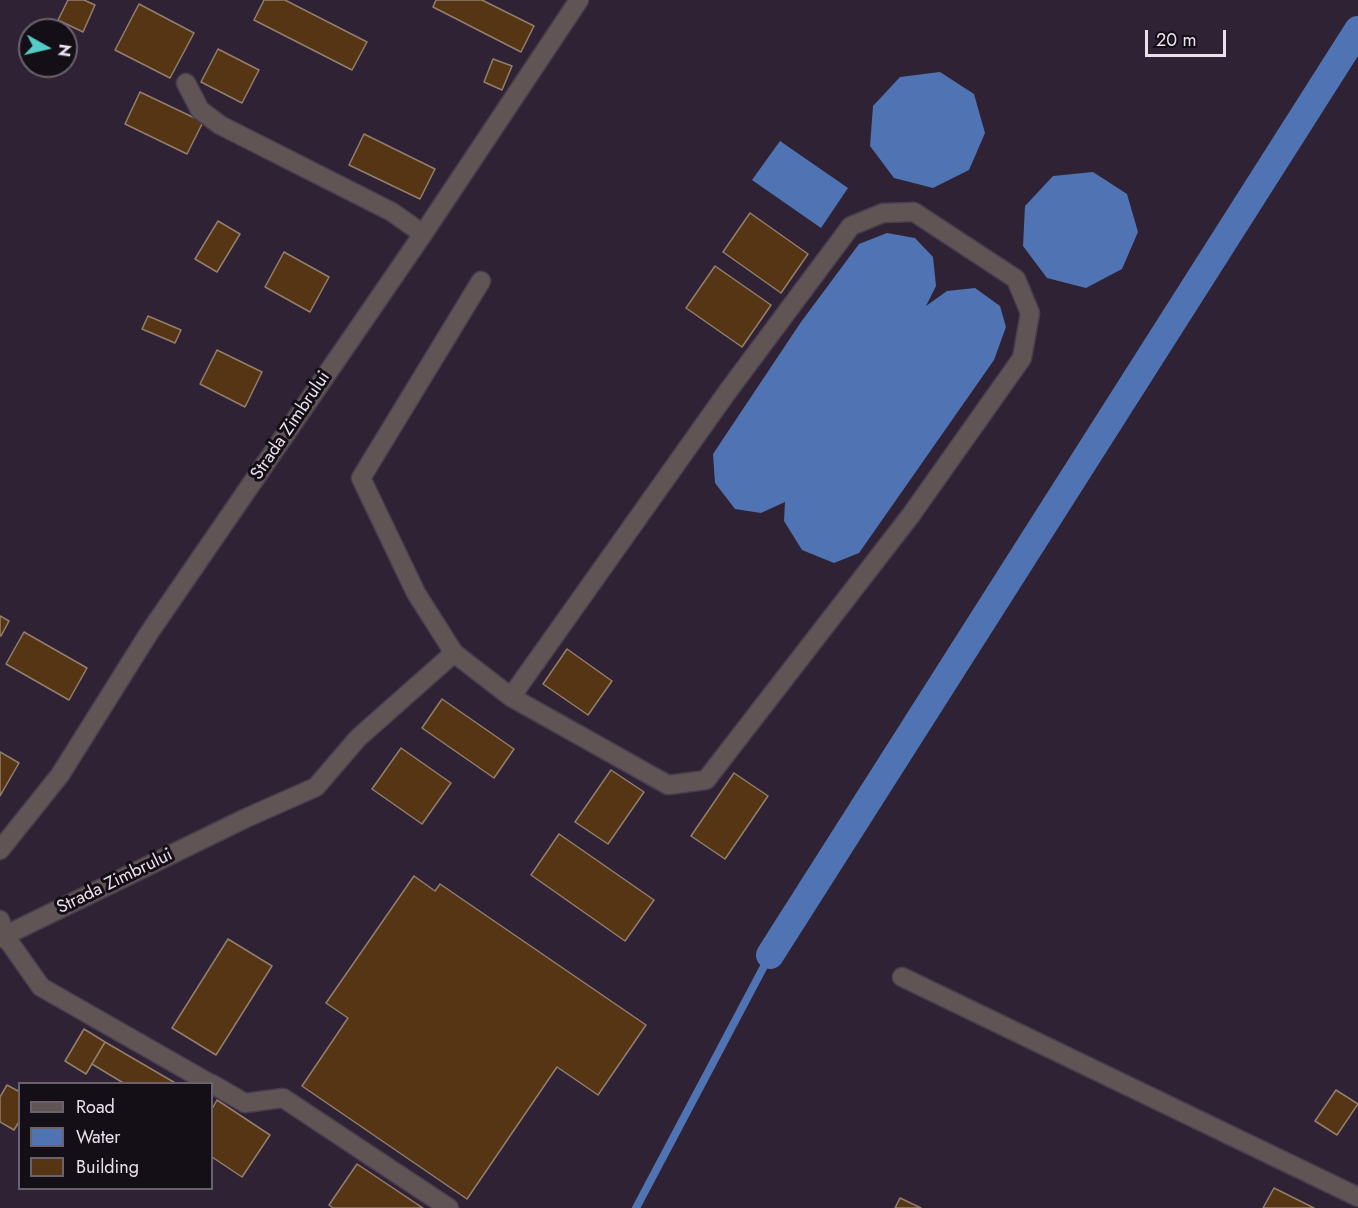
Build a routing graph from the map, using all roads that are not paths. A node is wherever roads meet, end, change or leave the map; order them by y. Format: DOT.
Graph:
graph roads {
  1 [pos="579,0"];
  2 [pos="186,82"];
  3 [pos="423,234"];
  4 [pos="481,281"];
  5 [pos="454,653"];
  6 [pos="511,697"];
  7 [pos="0,850"];
  8 [pos="2,931"];
  9 [pos="902,977"];
  10 [pos="207,1082"];
  11 [pos="213,1085"];
  12 [pos="1358,1197"];
  13 [pos="449,1208"];
  1 -- 3 [label="street, Strada Zimbrului"];
  2 -- 3 [label="street"];
  3 -- 7 [label="street, Strada Zimbrului"];
  4 -- 5 [label="street"];
  5 -- 6 [label="street"];
  5 -- 8 [label="street, Strada Zimbrului"];
  6 -- 6 [label="street"];
  8 -- 10 [label="street"];
  9 -- 12 [label="street"];
  11 -- 13 [label="street"];
}
